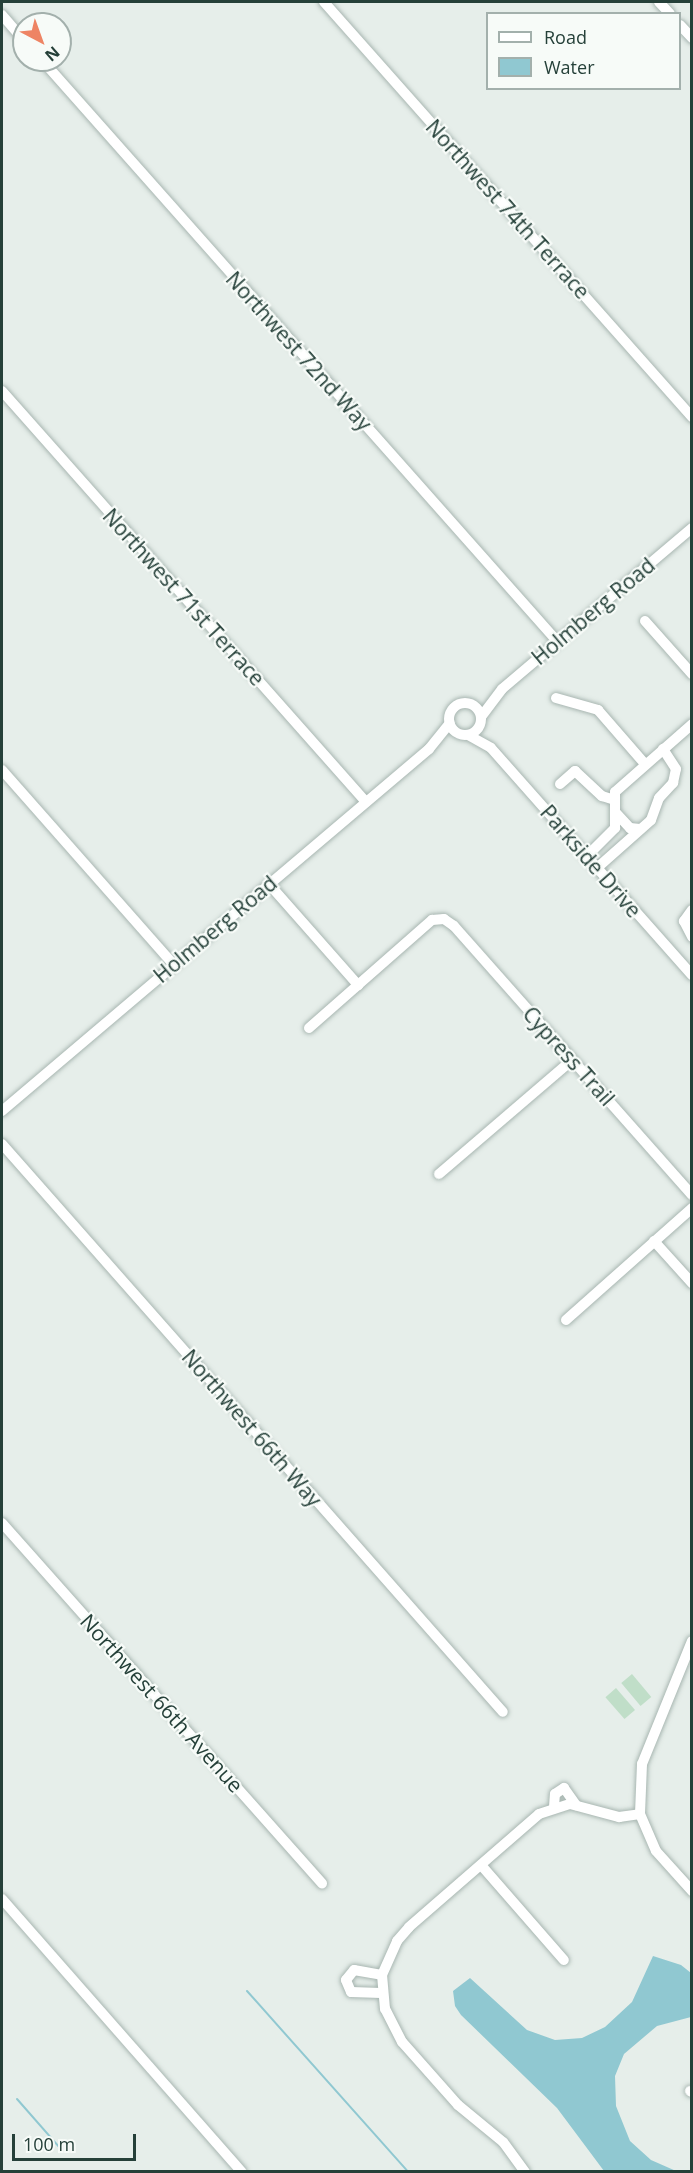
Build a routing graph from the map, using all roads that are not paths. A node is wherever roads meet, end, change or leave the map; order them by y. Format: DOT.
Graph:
graph roads {
  1 [pos="324,2"];
  2 [pos="2,15"];
  3 [pos="12,26"];
  4 [pos="681,26"];
  5 [pos="692,38"];
  6 [pos="53,72"];
  7 [pos="2,391"];
  8 [pos="692,417"];
  9 [pos="692,528"];
  10 [pos="645,621"];
  11 [pos="557,641"];
  12 [pos="692,674"];
  13 [pos="495,695"];
  14 [pos="556,698"];
  15 [pos="471,704"];
  16 [pos="481,720"];
  17 [pos="450,723"];
  18 [pos="692,724"];
  19 [pos="466,735"];
  20 [pos="491,748"];
  21 [pos="429,749"];
  22 [pos="663,749"];
  23 [pos="645,764"];
  24 [pos="2,770"];
  25 [pos="560,784"];
  26 [pos="612,800"];
  27 [pos="366,802"];
  28 [pos="616,813"];
  29 [pos="640,830"];
  30 [pos="587,856"];
  31 [pos="597,868"];
  32 [pos="268,884"];
  33 [pos="692,910"];
  34 [pos="692,938"];
  35 [pos="173,964"];
  36 [pos="692,975"];
  37 [pos="357,985"];
  38 [pos="309,1028"];
  39 [pos="572,1060"];
  40 [pos="2,1111"];
  41 [pos="2,1144"];
  42 [pos="439,1174"];
  43 [pos="692,1194"];
  44 [pos="692,1208"];
  45 [pos="654,1241"];
  46 [pos="692,1283"];
  47 [pos="566,1320"];
  48 [pos="4,1531"];
  49 [pos="692,1641"];
  50 [pos="503,1712"];
  51 [pos="576,1805"];
  52 [pos="554,1807"];
  53 [pos="640,1814"];
  54 [pos="481,1865"];
  55 [pos="322,1882"];
  56 [pos="692,1891"];
  57 [pos="2,1899"];
  58 [pos="564,1960"];
  59 [pos="242,2172"];
  60 [pos="525,2172"];
  1 -- 8 [label="street, Northwest 74th Terrace"];
  2 -- 3 [label="street"];
  4 -- 5 [label="street"];
  6 -- 11 [label="street, Northwest 72nd Way"];
  7 -- 27 [label="street, Northwest 71st Terrace"];
  9 -- 11 [label="street, Holmberg Road"];
  10 -- 12 [label="street"];
  11 -- 13 [label="street, Holmberg Road"];
  13 -- 15 [label="street, Holmberg Road"];
  13 -- 16 [label="street, Holmberg Road"];
  14 -- 23 [label="street"];
  15 -- 16 [label="street"];
  15 -- 17 [label="street"];
  16 -- 19 [label="street"];
  16 -- 20 [label="street, Parkside Drive"];
  17 -- 19 [label="street"];
  17 -- 21 [label="street, Holmberg Road"];
  18 -- 22 [label="street"];
  19 -- 20 [label="street, Parkside Drive"];
  19 -- 21 [label="street, Holmberg Road"];
  20 -- 30 [label="street, Parkside Drive"];
  21 -- 27 [label="street, Holmberg Road"];
  22 -- 23 [label="street"];
  22 -- 29 [label="street"];
  23 -- 26 [label="street"];
  24 -- 35 [label="street"];
  25 -- 26 [label="street"];
  26 -- 28 [label="street"];
  27 -- 32 [label="street, Holmberg Road"];
  28 -- 29 [label="street"];
  28 -- 30 [label="street"];
  29 -- 31 [label="street"];
  30 -- 31 [label="street, Parkside Drive"];
  31 -- 36 [label="street, Parkside Drive"];
  32 -- 35 [label="street, Holmberg Road"];
  32 -- 37 [label="street"];
  33 -- 34 [label="street"];
  35 -- 40 [label="street, Holmberg Road"];
  37 -- 38 [label="street"];
  37 -- 39 [label="street, Cypress Trail"];
  39 -- 42 [label="street"];
  39 -- 43 [label="street, Cypress Trail"];
  41 -- 50 [label="street, Northwest 66th Way"];
  44 -- 45 [label="street"];
  45 -- 46 [label="street"];
  45 -- 47 [label="street"];
  48 -- 55 [label="street, Northwest 66th Avenue"];
  49 -- 53 [label="street"];
  51 -- 52 [label="street"];
  51 -- 52 [label="street"];
  51 -- 53 [label="street"];
  52 -- 54 [label="street"];
  53 -- 56 [label="street"];
  54 -- 58 [label="street"];
  54 -- 60 [label="street"];
  57 -- 59 [label="street"];
}
